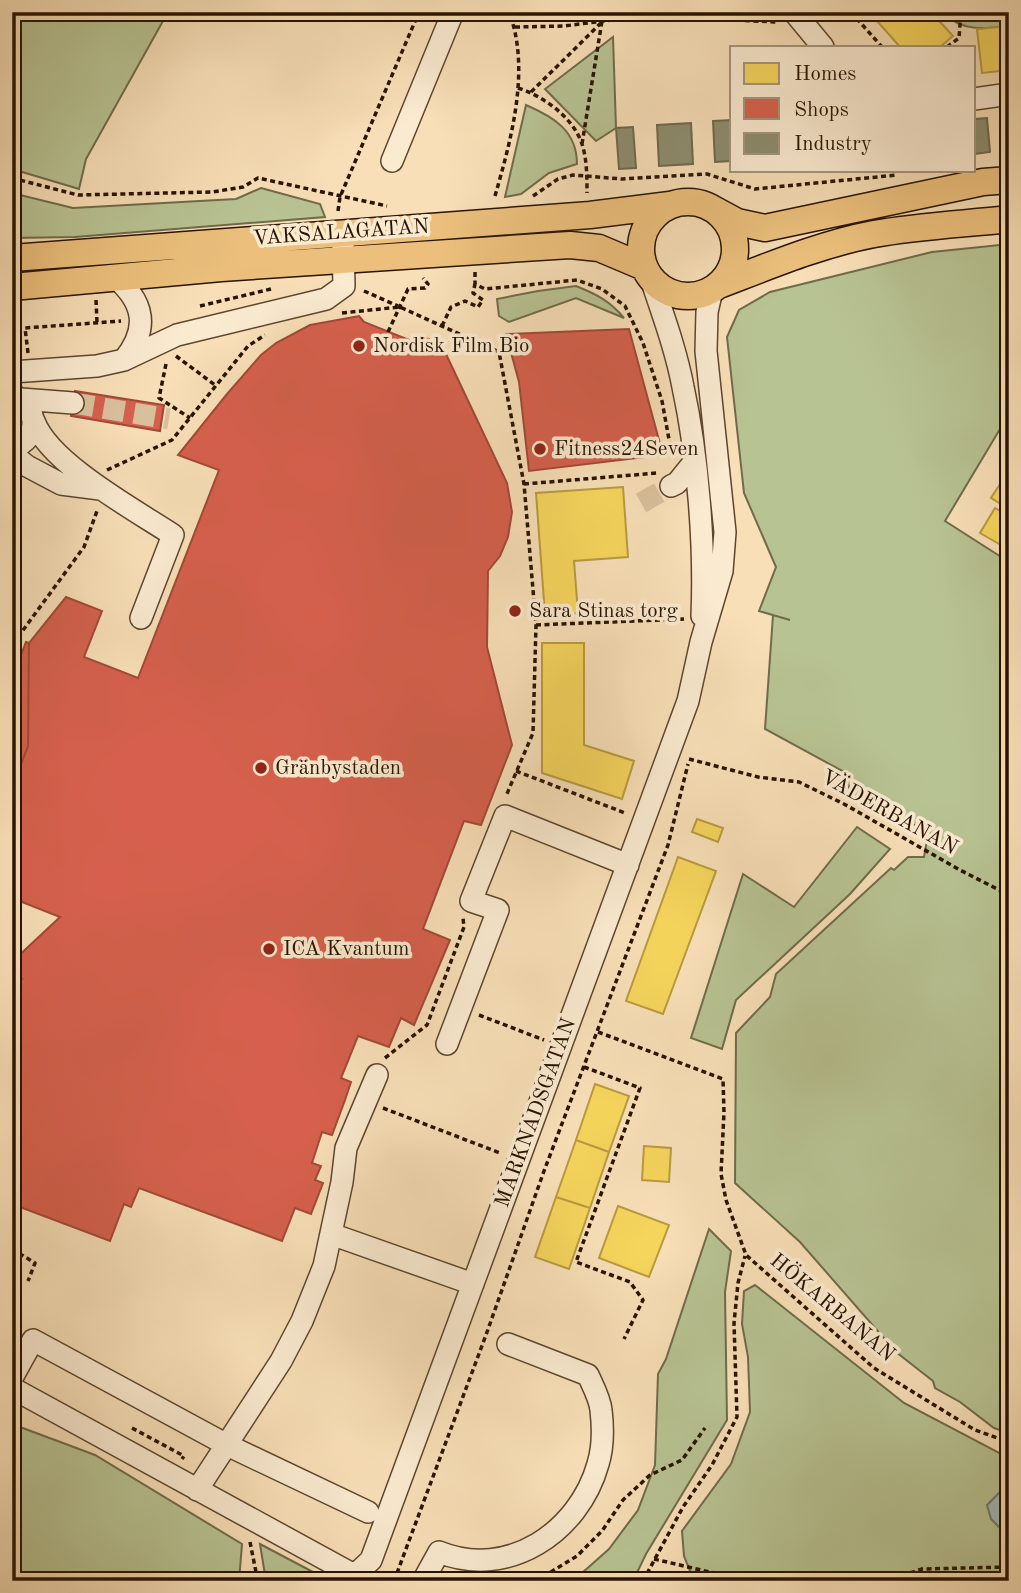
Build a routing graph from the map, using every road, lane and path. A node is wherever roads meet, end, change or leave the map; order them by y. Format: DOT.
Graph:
graph roads {
  1 [pos="419,12"];
  2 [pos="453,12"];
  3 [pos="509,12"];
  4 [pos="649,12"];
  5 [pos="851,12"];
  6 [pos="961,12"];
  7 [pos="643,16"];
  8 [pos="799,18"];
  9 [pos="602,21"];
  10 [pos="515,27"];
  11 [pos="822,46"];
  12 [pos="881,46"];
  13 [pos="948,46"];
  14 [pos="517,88"];
  15 [pos="531,92"];
  16 [pos="1009,94"];
  17 [pos="976,99"];
  18 [pos="582,145"];
  19 [pos="393,161"];
  20 [pos="908,174"];
  21 [pos="586,175"];
  22 [pos="12,178"];
  23 [pos="1009,180"];
  24 [pos="541,190"];
  25 [pos="587,193"];
  26 [pos="553,195"];
  27 [pos="495,196"];
  28 [pos="340,197"];
  29 [pos="529,199"];
  30 [pos="670,205"];
  31 [pos="398,208"];
  32 [pos="713,209"];
  33 [pos="1009,219"];
  34 [pos="344,232"];
  35 [pos="12,258"];
  36 [pos="344,259"];
  37 [pos="475,264"];
  38 [pos="648,273"];
  39 [pos="116,276"];
  40 [pos="421,276"];
  41 [pos="475,284"];
  42 [pos="370,285"];
  43 [pos="12,287"];
  44 [pos="716,287"];
  45 [pos="279,289"];
  46 [pos="95,298"];
  47 [pos="400,307"];
  48 [pos="189,309"];
  49 [pos="331,314"];
  50 [pos="141,319"];
  51 [pos="97,322"];
  52 [pos="442,326"];
  53 [pos="274,331"];
  54 [pos="388,332"];
  55 [pos="28,355"];
  56 [pos="124,360"];
  57 [pos="180,360"];
  58 [pos="166,363"];
  59 [pos="12,372"];
  60 [pos="215,386"];
  61 [pos="21,403"];
  62 [pos="190,418"];
  63 [pos="12,448"];
  64 [pos="12,453"];
  65 [pos="679,476"];
  66 [pos="103,483"];
  67 [pos="524,484"];
  68 [pos="141,618"];
  69 [pos="536,625"];
  70 [pos="693,636"];
  71 [pos="12,653"];
  72 [pos="669,753"];
  73 [pos="516,771"];
  74 [pos="504,800"];
  75 [pos="631,803"];
  76 [pos="628,865"];
  77 [pos="1009,895"];
  78 [pos="462,911"];
  79 [pos="461,1008"];
  80 [pos="598,1032"];
  81 [pos="447,1044"];
  82 [pos="560,1046"];
  83 [pos="588,1057"];
  84 [pos="584,1067"];
  85 [pos="377,1075"];
  86 [pos="366,1102"];
  87 [pos="519,1161"];
  88 [pos="331,1234"];
  89 [pos="12,1250"];
  90 [pos="746,1255"];
  91 [pos="28,1281"];
  92 [pos="473,1284"];
  93 [pos="624,1339"];
  94 [pos="508,1344"];
  95 [pos="12,1378"];
  96 [pos="12,1388"];
  97 [pos="705,1429"];
  98 [pos="1009,1442"];
  99 [pos="227,1445"];
  100 [pos="197,1490"];
  101 [pos="368,1512"];
  102 [pos="653,1559"];
  103 [pos="1009,1567"];
  104 [pos="359,1578"];
  105 [pos="423,1581"];
  106 [pos="536,1581"];
  107 [pos="643,1581"];
  108 [pos="761,1581"];
  109 [pos="886,1581"];
  1 -- 28 [label="path"];
  2 -- 19 [label="street"];
  3 -- 10 [label="path"];
  4 -- 7 [label="path"];
  5 -- 12 [label="path"];
  6 -- 13 [label="path"];
  7 -- 8 [label="path"];
  7 -- 9 [label="path"];
  8 -- 11 [label="street"];
  9 -- 10 [label="path"];
  9 -- 15 [label="path"];
  9 -- 18 [label="path"];
  10 -- 14 [label="path"];
  14 -- 15 [label="path"];
  14 -- 27 [label="path"];
  15 -- 18 [label="path"];
  16 -- 17 [label="street"];
  18 -- 21 [label="path"];
  20 -- 21 [label="path"];
  21 -- 24 [label="path"];
  21 -- 25 [label="path"];
  22 -- 28 [label="path"];
  23 -- 32 [label="main road"];
  24 -- 26 [label="path"];
  24 -- 29 [label="path"];
  28 -- 31 [label="path"];
  30 -- 32 [label="main road"];
  30 -- 34 [label="main road, VAKSALAGATAN"];
  30 -- 38 [label="main road"];
  32 -- 44 [label="main road"];
  33 -- 44 [label="main road"];
  34 -- 35 [label="main road, VAKSALAGATAN"];
  34 -- 36 [label="street"];
  36 -- 38 [label="main road, VAKSALAGATAN"];
  36 -- 39 [label="main road, VAKSALAGATAN"];
  36 -- 56 [label="street"];
  37 -- 41 [label="path"];
  38 -- 44 [label="main road"];
  38 -- 65 [label="street, MARKNADSGATAN"];
  39 -- 43 [label="main road, VAKSALAGATAN"];
  39 -- 50 [label="street"];
  40 -- 47 [label="path"];
  41 -- 52 [label="path"];
  41 -- 65 [label="path"];
  42 -- 47 [label="path"];
  44 -- 70 [label="street, MARKNADSGATAN"];
  45 -- 48 [label="path"];
  46 -- 51 [label="path"];
  47 -- 49 [label="path"];
  47 -- 52 [label="path"];
  47 -- 54 [label="path"];
  50 -- 51 [label="path"];
  50 -- 56 [label="street"];
  51 -- 55 [label="path"];
  52 -- 67 [label="path"];
  53 -- 60 [label="path"];
  56 -- 59 [label="street"];
  57 -- 60 [label="path"];
  58 -- 62 [label="path"];
  60 -- 62 [label="path"];
  61 -- 63 [label="street"];
  61 -- 66 [label="street"];
  62 -- 66 [label="path"];
  64 -- 66 [label="street"];
  65 -- 67 [label="path"];
  65 -- 70 [label="street, MARKNADSGATAN"];
  66 -- 68 [label="street"];
  66 -- 71 [label="path"];
  67 -- 69 [label="path"];
  69 -- 70 [label="path"];
  69 -- 73 [label="path"];
  70 -- 72 [label="street, MARKNADSGATAN"];
  72 -- 76 [label="street, MARKNADSGATAN"];
  72 -- 77 [label="path, VÄDERBANAN"];
  73 -- 74 [label="path"];
  73 -- 75 [label="path"];
  76 -- 79 [label="street"];
  76 -- 82 [label="street, MARKNADSGATAN"];
  78 -- 85 [label="path"];
  79 -- 81 [label="street"];
  79 -- 82 [label="path"];
  80 -- 90 [label="path"];
  82 -- 83 [label="path"];
  82 -- 87 [label="street, MARKNADSGATAN"];
  84 -- 93 [label="path"];
  85 -- 86 [label="street"];
  86 -- 87 [label="path"];
  86 -- 88 [label="street"];
  87 -- 92 [label="street, MARKNADSGATAN"];
  88 -- 92 [label="street"];
  88 -- 99 [label="street"];
  89 -- 91 [label="path"];
  90 -- 98 [label="path, HÖKARBANAN"];
  90 -- 102 [label="path"];
  92 -- 104 [label="street, MARKNADSGATAN"];
  94 -- 105 [label="street"];
  95 -- 99 [label="street"];
  96 -- 100 [label="street, MARKNADSGATAN"];
  97 -- 106 [label="path"];
  99 -- 100 [label="street"];
  99 -- 101 [label="street"];
  100 -- 104 [label="street, MARKNADSGATAN"];
  102 -- 107 [label="path"];
  102 -- 108 [label="path"];
  103 -- 109 [label="path"];
}
